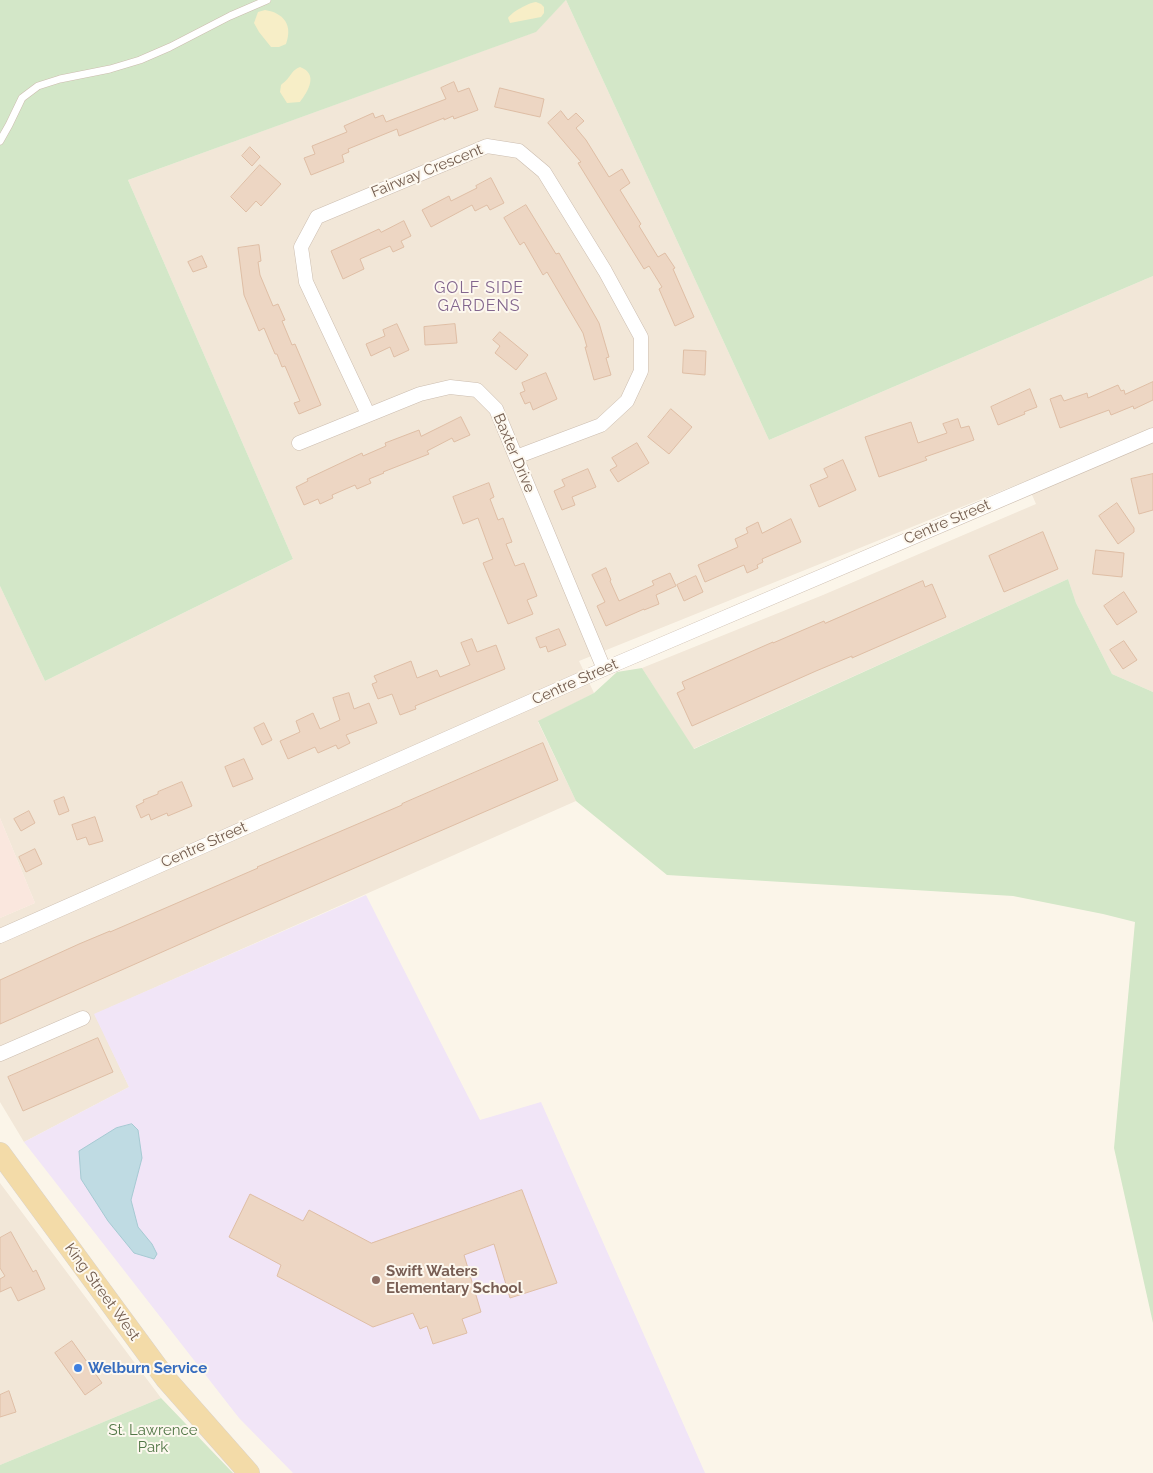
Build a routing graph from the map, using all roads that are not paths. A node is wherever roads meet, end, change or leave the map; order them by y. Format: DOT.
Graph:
graph roads {
  1 [pos="267,0"];
  2 [pos="0,141"];
  3 [pos="368,414"];
  4 [pos="1153,435"];
  5 [pos="299,443"];
  6 [pos="516,457"];
  7 [pos="604,669"];
  8 [pos="0,936"];
  9 [pos="83,1018"];
  10 [pos="0,1054"];
  11 [pos="0,1153"];
  12 [pos="249,1473"];
  1 -- 2 [label="lane"];
  3 -- 5 [label="street, Baxter Drive"];
  3 -- 6 [label="street, Baxter Drive"];
  3 -- 6 [label="street, Fairway Crescent"];
  4 -- 7 [label="street, Centre Street"];
  6 -- 7 [label="street, Baxter Drive"];
  7 -- 8 [label="street, Centre Street"];
  9 -- 10 [label="street"];
  11 -- 12 [label="main road, King Street West"];
}
